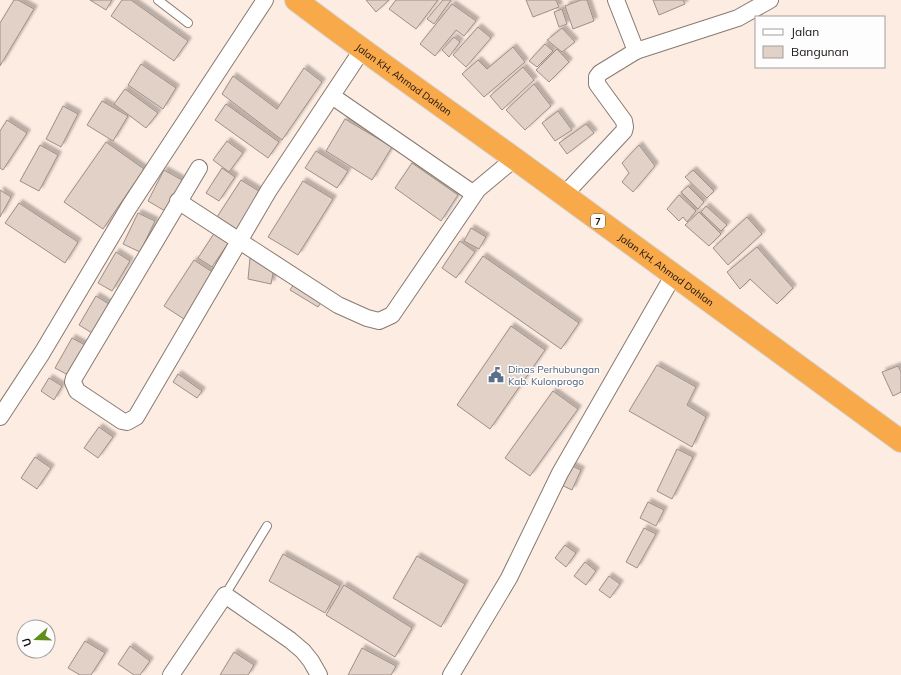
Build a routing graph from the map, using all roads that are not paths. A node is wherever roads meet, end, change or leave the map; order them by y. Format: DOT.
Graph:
graph roads {
  1 [pos="158,0"];
  2 [pos="265,0"];
  3 [pos="296,0"];
  4 [pos="616,0"];
  5 [pos="770,0"];
  6 [pos="188,24"];
  7 [pos="362,50"];
  8 [pos="636,51"];
  9 [pos="332,96"];
  10 [pos="514,159"];
  11 [pos="199,168"];
  12 [pos="474,194"];
  13 [pos="564,196"];
  14 [pos="178,202"];
  15 [pos="239,242"];
  16 [pos="673,276"];
  17 [pos="0,418"];
  18 [pos="901,440"];
  19 [pos="267,526"];
  20 [pos="225,595"];
  21 [pos="172,675"];
  22 [pos="319,675"];
  23 [pos="451,675"];
  1 -- 6 [label="lane"];
  2 -- 17 [label="street"];
  3 -- 7 [label="highway, Jalan KH. Ahmad Dahlan / 7"];
  4 -- 8 [label="street"];
  5 -- 8 [label="street"];
  7 -- 9 [label="street"];
  7 -- 10 [label="highway, Jalan KH. Ahmad Dahlan / 7"];
  8 -- 13 [label="street"];
  9 -- 12 [label="street"];
  9 -- 15 [label="street"];
  10 -- 12 [label="street"];
  10 -- 13 [label="highway, Jalan KH. Ahmad Dahlan / 7"];
  11 -- 14 [label="street"];
  12 -- 15 [label="street"];
  13 -- 16 [label="highway, Jalan KH. Ahmad Dahlan / 7"];
  14 -- 15 [label="street"];
  14 -- 15 [label="street"];
  16 -- 18 [label="highway, Jalan KH. Ahmad Dahlan / 7"];
  16 -- 23 [label="street"];
  19 -- 20 [label="lane"];
  20 -- 21 [label="street"];
  20 -- 22 [label="street"];
}
